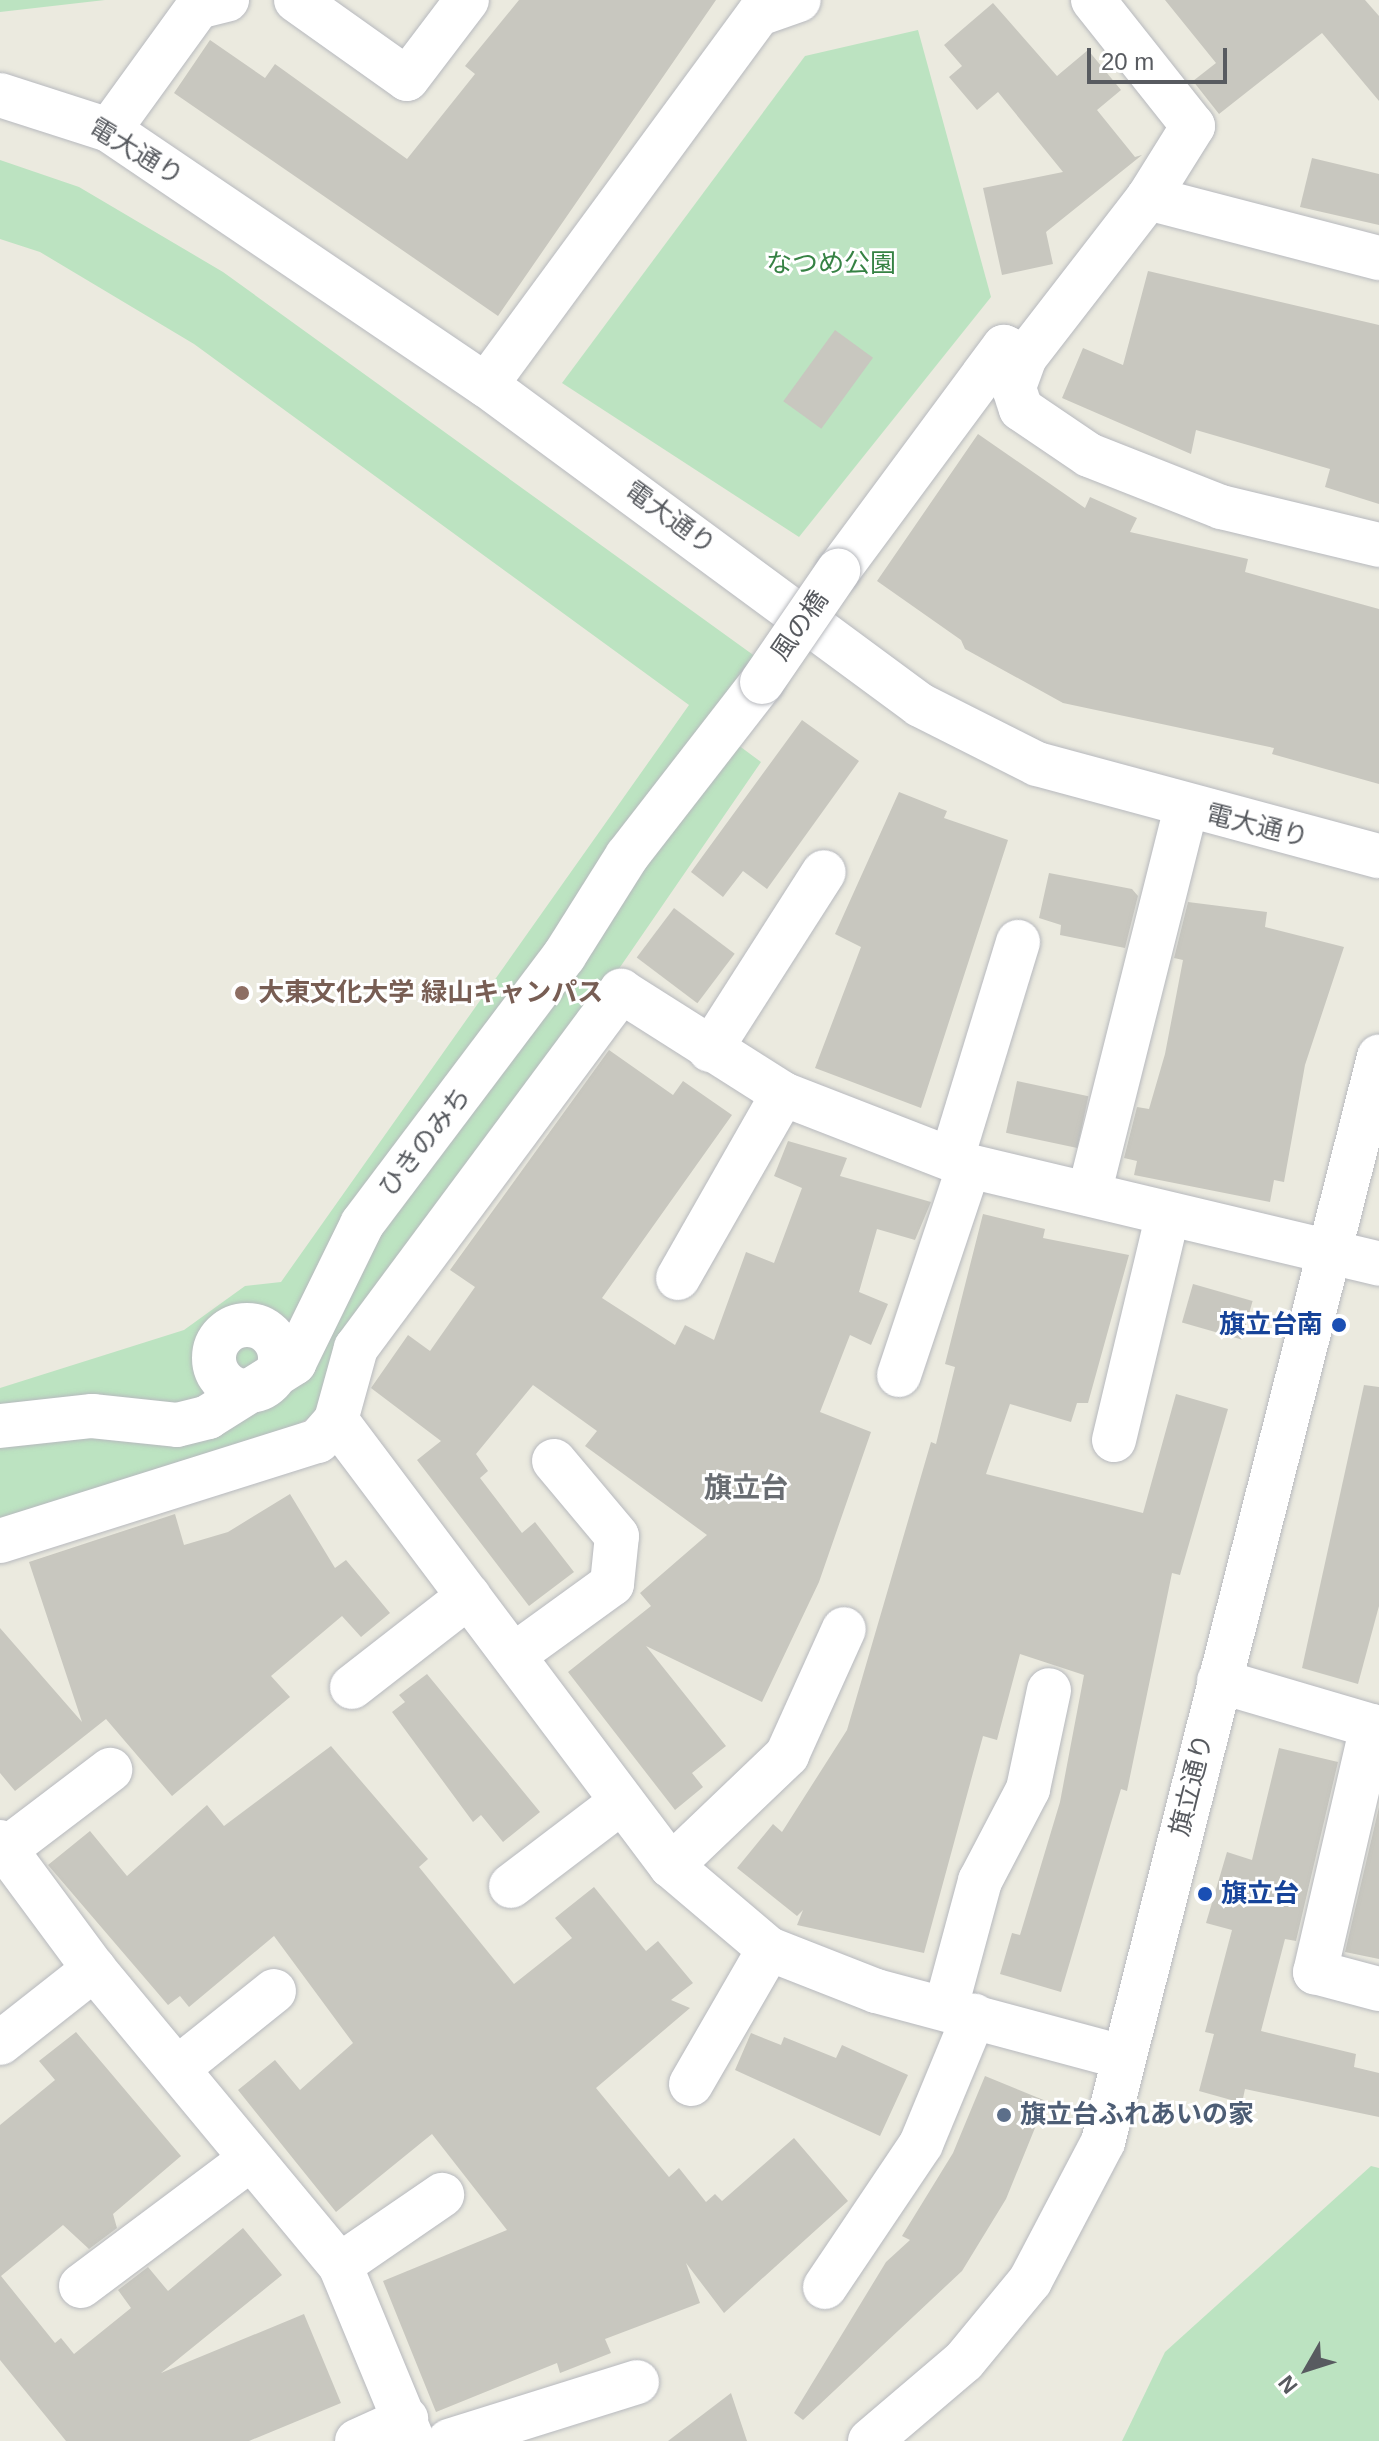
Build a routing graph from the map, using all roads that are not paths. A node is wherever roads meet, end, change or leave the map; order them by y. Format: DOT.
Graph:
graph roads {
  1 [pos="227,0"];
  2 [pos="296,0"];
  3 [pos="467,0"];
  4 [pos="1093,0"];
  5 [pos="787,2"];
  6 [pos="0,95"];
  7 [pos="109,130"];
  8 [pos="1148,198"];
  9 [pos="1379,258"];
  10 [pos="1025,357"];
  11 [pos="486,385"];
  12 [pos="1379,545"];
  13 [pos="762,682"];
  14 [pos="1186,809"];
  15 [pos="1379,856"];
  16 [pos="824,872"];
  17 [pos="1018,942"];
  18 [pos="710,1050"];
  19 [pos="1379,1057"];
  20 [pos="783,1094"];
  21 [pos="960,1162"];
  22 [pos="1089,1194"];
  23 [pos="1167,1217"];
  24 [pos="1331,1251"];
  25 [pos="1379,1264"];
  26 [pos="678,1278"];
  27 [pos="899,1375"];
  28 [pos="336,1420"];
  29 [pos="0,1426"];
  30 [pos="1114,1440"];
  31 [pos="554,1461"];
  32 [pos="0,1541"];
  33 [pos="469,1596"];
  34 [pos="844,1629"];
  35 [pos="514,1655"];
  36 [pos="1219,1681"];
  37 [pos="352,1687"];
  38 [pos="1049,1690"];
  39 [pos="1375,1727"];
  40 [pos="110,1770"];
  41 [pos="620,1803"];
  42 [pos="3,1845"];
  43 [pos="671,1866"];
  44 [pos="511,1886"];
  45 [pos="769,1949"];
  46 [pos="94,1969"];
  47 [pos="1379,1989"];
  48 [pos="274,1991"];
  49 [pos="960,2012"];
  50 [pos="0,2043"];
  51 [pos="1122,2057"];
  52 [pos="178,2068"];
  53 [pos="691,2084"];
  54 [pos="251,2159"];
  55 [pos="442,2195"];
  56 [pos="340,2265"];
  57 [pos="81,2286"];
  58 [pos="825,2287"];
  59 [pos="637,2382"];
  60 [pos="409,2430"];
  61 [pos="357,2441"];
  62 [pos="449,2441"];
  63 [pos="870,2441"];
  1 -- 7 [label="street"];
  2 -- 3 [label="street"];
  4 -- 8 [label="street"];
  5 -- 11 [label="street"];
  6 -- 7 [label="street, 電大通り"];
  7 -- 11 [label="street, 電大通り"];
  8 -- 9 [label="street"];
  8 -- 10 [label="street"];
  10 -- 12 [label="street"];
  10 -- 13 [label="street, 風の橋, bridge"];
  11 -- 14 [label="street, 電大通り"];
  13 -- 29 [label="street, ひきのみち"];
  14 -- 15 [label="street, 電大通り"];
  14 -- 22 [label="street"];
  16 -- 18 [label="street"];
  17 -- 21 [label="street"];
  18 -- 20 [label="street"];
  18 -- 28 [label="street"];
  19 -- 24 [label="street, 旗立通り"];
  20 -- 21 [label="street"];
  20 -- 26 [label="street"];
  21 -- 22 [label="street"];
  21 -- 27 [label="street"];
  22 -- 23 [label="street"];
  23 -- 24 [label="street"];
  23 -- 30 [label="street"];
  24 -- 25 [label="street"];
  24 -- 36 [label="street, 旗立通り"];
  28 -- 32 [label="street"];
  28 -- 33 [label="street"];
  31 -- 35 [label="street"];
  33 -- 35 [label="street"];
  33 -- 37 [label="street"];
  34 -- 43 [label="street"];
  35 -- 41 [label="street"];
  36 -- 39 [label="street"];
  36 -- 51 [label="street, 旗立通り"];
  38 -- 49 [label="street"];
  39 -- 47 [label="street"];
  40 -- 42 [label="street"];
  41 -- 43 [label="street"];
  41 -- 44 [label="street"];
  42 -- 46 [label="street"];
  43 -- 45 [label="street"];
  45 -- 49 [label="street"];
  45 -- 53 [label="street"];
  46 -- 50 [label="street"];
  46 -- 52 [label="street"];
  48 -- 52 [label="street"];
  49 -- 51 [label="street"];
  49 -- 58 [label="street"];
  51 -- 63 [label="street, 旗立通り"];
  52 -- 54 [label="street"];
  54 -- 56 [label="street"];
  54 -- 57 [label="street"];
  55 -- 56 [label="street"];
  56 -- 60 [label="street"];
  59 -- 62 [label="street"];
  60 -- 61 [label="street"];
}
